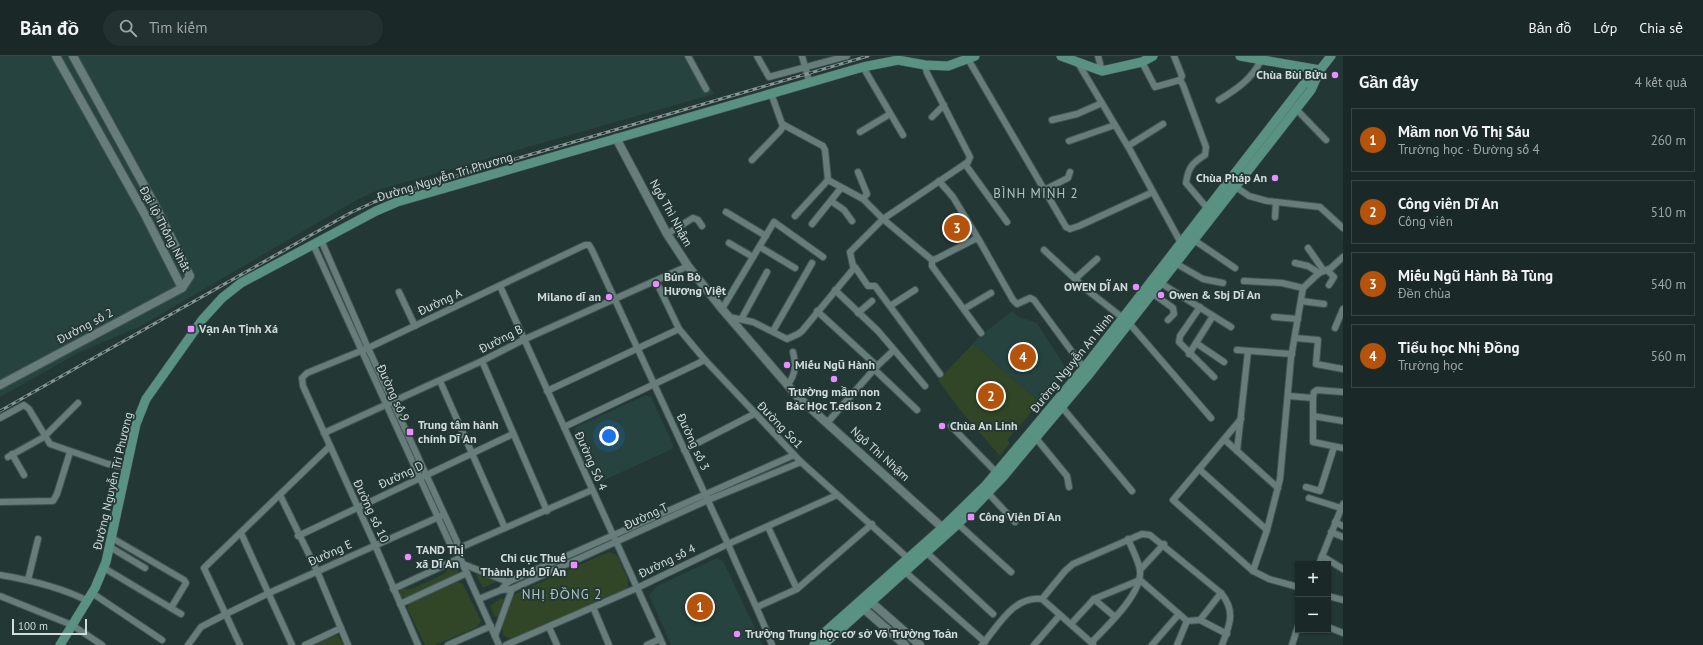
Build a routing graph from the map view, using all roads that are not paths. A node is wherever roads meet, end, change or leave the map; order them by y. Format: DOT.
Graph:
graph roads {
  1 [pos="56,56"];
  2 [pos="73,56"];
  3 [pos="688,56"];
  4 [pos="757,56"];
  5 [pos="802,56"];
  6 [pos="847,56"];
  7 [pos="1061,56"];
  8 [pos="1098,56"];
  9 [pos="1152,56"];
  10 [pos="1174,56"];
  11 [pos="1240,56"];
  12 [pos="1331,56"];
  13 [pos="971,58"];
  14 [pos="1257,58"];
  15 [pos="1142,62"];
  16 [pos="1078,63"];
  17 [pos="925,65"];
  18 [pos="806,67"];
  19 [pos="863,67"];
  20 [pos="1102,70"];
  21 [pos="1320,70"];
  22 [pos="1180,80"];
  23 [pos="809,81"];
  24 [pos="706,89"];
  25 [pos="771,93"];
  26 [pos="1219,100"];
  27 [pos="1102,103"];
  28 [pos="944,105"];
  29 [pos="1296,109"];
  30 [pos="105,114"];
  31 [pos="890,114"];
  32 [pos="932,117"];
  33 [pos="91,120"];
  34 [pos="1052,120"];
  35 [pos="1115,124"];
  36 [pos="1163,124"];
  37 [pos="784,125"];
  38 [pos="860,132"];
  39 [pos="903,135"];
  40 [pos="616,138"];
  41 [pos="1326,140"];
  42 [pos="1069,141"];
  43 [pos="1128,146"];
  44 [pos="752,160"];
  45 [pos="965,164"];
  46 [pos="136,170"];
  47 [pos="858,172"];
  48 [pos="1070,172"];
  49 [pos="123,177"];
  50 [pos="828,180"];
  51 [pos="939,181"];
  52 [pos="1232,184"];
  53 [pos="842,188"];
  54 [pos="1044,190"];
  55 [pos="1153,192"];
  56 [pos="862,199"];
  57 [pos="832,201"];
  58 [pos="1276,202"];
  59 [pos="1208,209"];
  60 [pos="726,212"];
  61 [pos="778,216"];
  62 [pos="795,216"];
  63 [pos="1275,217"];
  64 [pos="883,219"];
  65 [pos="852,221"];
  66 [pos="774,222"];
  67 [pos="1007,222"];
  68 [pos="812,224"];
  69 [pos="702,226"];
  70 [pos="1343,228"];
  71 [pos="667,234"];
  72 [pos="766,236"];
  73 [pos="171,238"];
  74 [pos="979,240"];
  75 [pos="1194,240"];
  76 [pos="316,242"];
  77 [pos="728,243"];
  78 [pos="1181,243"];
  79 [pos="160,245"];
  80 [pos="760,247"];
  81 [pos="1308,248"];
  82 [pos="592,250"];
  83 [pos="1044,250"];
  84 [pos="753,257"];
  85 [pos="823,257"];
  86 [pos="1343,257"];
  87 [pos="1097,259"];
  88 [pos="932,260"];
  89 [pos="812,263"];
  90 [pos="1176,263"];
  91 [pos="1295,263"];
  92 [pos="688,266"];
  93 [pos="853,266"];
  94 [pos="795,268"];
  95 [pos="1235,268"];
  96 [pos="1323,271"];
  97 [pos="767,272"];
  98 [pos="1074,279"];
  99 [pos="656,281"];
  100 [pos="1157,281"];
  101 [pos="1244,281"];
  102 [pos="1223,283"];
  103 [pos="1329,285"];
  104 [pos="500,286"];
  105 [pos="182,288"];
  106 [pos="1303,288"];
  107 [pos="835,290"];
  108 [pos="916,290"];
  109 [pos="399,292"];
  110 [pos="992,293"];
  111 [pos="1152,293"];
  112 [pos="615,300"];
  113 [pos="872,301"];
  114 [pos="1301,301"];
  115 [pos="1324,304"];
  116 [pos="890,306"];
  117 [pos="1200,307"];
  118 [pos="722,309"];
  119 [pos="964,309"];
  120 [pos="1343,309"];
  121 [pos="816,311"];
  122 [pos="858,312"];
  123 [pos="1213,316"];
  124 [pos="730,317"];
  125 [pos="1274,317"];
  126 [pos="742,318"];
  127 [pos="1168,320"];
  128 [pos="1298,320"];
  129 [pos="1126,321"];
  130 [pos="415,326"];
  131 [pos="1231,327"];
  132 [pos="1335,328"];
  133 [pos="679,329"];
  134 [pos="773,331"];
  135 [pos="981,333"];
  136 [pos="1295,338"];
  137 [pos="523,340"];
  138 [pos="1196,343"];
  139 [pos="364,349"];
  140 [pos="638,349"];
  141 [pos="894,350"];
  142 [pos="1237,350"];
  143 [pos="1248,350"];
  144 [pos="793,352"];
  145 [pos="1189,354"];
  146 [pos="1292,354"];
  147 [pos="705,360"];
  148 [pos="482,361"];
  149 [pos="1224,362"];
  150 [pos="876,368"];
  151 [pos="1343,369"];
  152 [pos="1087,371"];
  153 [pos="940,374"];
  154 [pos="1214,377"];
  155 [pos="440,381"];
  156 [pos="788,384"];
  157 [pos="0,385"];
  158 [pos="655,385"];
  159 [pos="303,386"];
  160 [pos="925,386"];
  161 [pos="547,391"];
  162 [pos="1343,392"];
  163 [pos="1289,396"];
  164 [pos="1314,398"];
  165 [pos="78,403"];
  166 [pos="389,403"];
  167 [pos="1061,406"];
  168 [pos="917,410"];
  169 [pos="754,414"];
  170 [pos="1313,416"];
  171 [pos="0,418"];
  172 [pos="1211,418"];
  173 [pos="1241,419"];
  174 [pos="1343,421"];
  175 [pos="827,423"];
  176 [pos="951,426"];
  177 [pos="564,427"];
  178 [pos="324,433"];
  179 [pos="513,434"];
  180 [pos="44,436"];
  181 [pos="1035,437"];
  182 [pos="1225,440"];
  183 [pos="330,446"];
  184 [pos="1334,447"];
  185 [pos="1343,448"];
  186 [pos="684,450"];
  187 [pos="1237,451"];
  188 [pos="70,452"];
  189 [pos="472,454"];
  190 [pos="794,455"];
  191 [pos="801,462"];
  192 [pos="126,467"];
  193 [pos="1200,469"];
  194 [pos="24,475"];
  195 [pos="999,475"];
  196 [pos="424,476"];
  197 [pos="1069,487"];
  198 [pos="1306,487"];
  199 [pos="1278,488"];
  200 [pos="592,490"];
  201 [pos="1132,491"];
  202 [pos="988,493"];
  203 [pos="280,495"];
  204 [pos="837,495"];
  205 [pos="706,497"];
  206 [pos="1309,498"];
  207 [pos="0,502"];
  208 [pos="1342,506"];
  209 [pos="358,508"];
  210 [pos="547,510"];
  211 [pos="441,516"];
  212 [pos="1015,522"];
  213 [pos="1335,522"];
  214 [pos="872,524"];
  215 [pos="958,524"];
  216 [pos="1343,526"];
  217 [pos="768,527"];
  218 [pos="505,528"];
  219 [pos="1267,530"];
  220 [pos="945,531"];
  221 [pos="1331,532"];
  222 [pos="241,533"];
  223 [pos="613,535"];
  224 [pos="298,536"];
  225 [pos="1343,537"];
  226 [pos="38,539"];
  227 [pos="1128,539"];
  228 [pos="616,542"];
  229 [pos="111,543"];
  230 [pos="728,544"];
  231 [pos="1164,544"];
  232 [pos="375,545"];
  233 [pos="457,549"];
  234 [pos="926,552"];
  235 [pos="1322,556"];
  236 [pos="462,561"];
  237 [pos="911,561"];
  238 [pos="1320,561"];
  239 [pos="104,568"];
  240 [pos="145,568"];
  241 [pos="902,569"];
  242 [pos="1343,569"];
  243 [pos="1140,570"];
  244 [pos="317,571"];
  245 [pos="1253,571"];
  246 [pos="1011,572"];
  247 [pos="467,573"];
  248 [pos="0,575"];
  249 [pos="28,580"];
  250 [pos="1140,580"];
  251 [pos="508,582"];
  252 [pos="1295,586"];
  253 [pos="637,588"];
  254 [pos="393,589"];
  255 [pos="797,589"];
  256 [pos="501,590"];
  257 [pos="512,590"];
  258 [pos="269,592"];
  259 [pos="1221,593"];
  260 [pos="0,596"];
  261 [pos="90,597"];
  262 [pos="1331,597"];
  263 [pos="479,599"];
  264 [pos="868,599"];
  265 [pos="1042,599"];
  266 [pos="1094,599"];
  267 [pos="1343,600"];
  268 [pos="400,604"];
  269 [pos="861,606"];
  270 [pos="593,607"];
  271 [pos="757,607"];
  272 [pos="171,608"];
  273 [pos="181,614"];
  274 [pos="226,614"];
  275 [pos="993,614"];
  276 [pos="1179,614"];
  277 [pos="1060,615"];
  278 [pos="1115,617"];
  279 [pos="1187,620"];
  280 [pos="1200,620"];
  281 [pos="1071,624"];
  282 [pos="72,625"];
  283 [pos="491,626"];
  284 [pos="549,627"];
  285 [pos="341,628"];
  286 [pos="1331,628"];
  287 [pos="1296,633"];
  288 [pos="1343,633"];
  289 [pos="1227,634"];
  290 [pos="495,636"];
  291 [pos="162,640"];
  292 [pos="662,642"];
  293 [pos="915,643"];
  294 [pos="984,643"];
  295 [pos="1093,644"];
  296 [pos="60,645"];
  297 [pos="102,645"];
  298 [pos="188,645"];
  299 [pos="240,645"];
  300 [pos="292,645"];
  301 [pos="305,645"];
  302 [pos="348,645"];
  303 [pos="418,645"];
  304 [pos="448,645"];
  305 [pos="499,645"];
  306 [pos="506,645"];
  307 [pos="557,645"];
  308 [pos="609,645"];
  309 [pos="647,645"];
  310 [pos="772,645"];
  311 [pos="814,645"];
  312 [pos="823,645"];
  313 [pos="905,645"];
  314 [pos="1034,645"];
  315 [pos="1152,645"];
  316 [pos="1177,645"];
  317 [pos="1222,645"];
  318 [pos="1292,645"];
  1 -- 33 [label="street, Đại lộ Thống Nhất"];
  2 -- 30 [label="street, Đại lộ Thống Nhất"];
  3 -- 24 [label="street"];
  4 -- 18 [label="street"];
  5 -- 18 [label="street"];
  6 -- 18 [label="street"];
  7 -- 16 [label="main road"];
  8 -- 20 [label="street"];
  9 -- 15 [label="main road"];
  10 -- 22 [label="street"];
  11 -- 14 [label="main road"];
  12 -- 21 [label="main road, Đường Nguyễn An Ninh"];
  13 -- 17 [label="main road, Đường Nguyễn Tri Phương"];
  13 -- 54 [label="street"];
  14 -- 21 [label="main road"];
  14 -- 26 [label="street"];
  15 -- 20 [label="main road"];
  15 -- 22 [label="street"];
  16 -- 20 [label="main road"];
  16 -- 27 [label="street"];
  17 -- 19 [label="main road, Đường Nguyễn Tri Phương"];
  17 -- 28 [label="street"];
  18 -- 23 [label="street"];
  19 -- 23 [label="main road, Đường Nguyễn Tri Phương"];
  19 -- 31 [label="street"];
  21 -- 29 [label="main road, Đường Nguyễn An Ninh"];
  21 -- 52 [label="main road, Đường Nguyễn An Ninh"];
  22 -- 59 [label="street"];
  23 -- 25 [label="main road, Đường Nguyễn Tri Phương"];
  25 -- 37 [label="street"];
  25 -- 40 [label="main road, Đường Nguyễn Tri Phương"];
  27 -- 34 [label="street"];
  27 -- 35 [label="street"];
  28 -- 32 [label="street"];
  28 -- 45 [label="street"];
  29 -- 41 [label="street"];
  29 -- 52 [label="main road, Đường Nguyễn An Ninh"];
  30 -- 33 [label="street"];
  30 -- 46 [label="street, Đại lộ Thống Nhất"];
  31 -- 38 [label="street"];
  31 -- 39 [label="street"];
  33 -- 49 [label="street, Đại lộ Thống Nhất"];
  35 -- 42 [label="street"];
  35 -- 43 [label="street"];
  36 -- 43 [label="street"];
  37 -- 44 [label="street"];
  37 -- 50 [label="street"];
  40 -- 71 [label="street, Ngô Thì Nhậm"];
  40 -- 76 [label="main road, Đường Nguyễn Tri Phương"];
  43 -- 55 [label="street"];
  45 -- 51 [label="street"];
  45 -- 67 [label="street"];
  46 -- 49 [label="street"];
  46 -- 73 [label="street, Đại lộ Thống Nhất"];
  47 -- 56 [label="street"];
  48 -- 54 [label="street"];
  49 -- 79 [label="street, Đại lộ Thống Nhất"];
  50 -- 53 [label="street"];
  50 -- 62 [label="street"];
  51 -- 64 [label="street"];
  51 -- 74 [label="street"];
  52 -- 58 [label="street"];
  52 -- 59 [label="main road, Đường Nguyễn An Ninh"];
  52 -- 75 [label="main road, Đường Nguyễn An Ninh"];
  53 -- 56 [label="street"];
  53 -- 57 [label="street"];
  54 -- 55 [label="street"];
  55 -- 78 [label="street"];
  56 -- 64 [label="street"];
  57 -- 65 [label="street"];
  57 -- 68 [label="street"];
  58 -- 63 [label="street"];
  58 -- 70 [label="street"];
  59 -- 78 [label="main road, Đường Nguyễn An Ninh"];
  60 -- 72 [label="street"];
  61 -- 66 [label="street"];
  64 -- 88 [label="street"];
  64 -- 93 [label="street"];
  66 -- 72 [label="street"];
  66 -- 85 [label="street"];
  69 -- 71 [label="street"];
  71 -- 92 [label="street, Ngô Thì Nhậm"];
  72 -- 80 [label="street"];
  73 -- 79 [label="street"];
  73 -- 105 [label="street, Đại lộ Thống Nhất"];
  74 -- 88 [label="street"];
  74 -- 152 [label="street"];
  75 -- 90 [label="main road, Đường Nguyễn An Ninh"];
  75 -- 95 [label="street"];
  76 -- 139 [label="street, Đường số 9"];
  76 -- 192 [label="main road, Đường Nguyễn Tri Phương"];
  77 -- 84 [label="street"];
  78 -- 100 [label="main road, Đường Nguyễn An Ninh"];
  79 -- 105 [label="street, Đại lộ Thống Nhất"];
  80 -- 84 [label="street"];
  80 -- 94 [label="street"];
  81 -- 96 [label="street"];
  82 -- 104 [label="street, Đường A"];
  82 -- 112 [label="street, Đường số 3"];
  83 -- 98 [label="street"];
  84 -- 118 [label="street"];
  86 -- 96 [label="street"];
  87 -- 98 [label="street"];
  88 -- 119 [label="street"];
  89 -- 134 [label="street"];
  90 -- 100 [label="main road, Đường Nguyễn An Ninh"];
  90 -- 102 [label="street"];
  91 -- 96 [label="street"];
  92 -- 99 [label="street, Đường B"];
  92 -- 118 [label="street, Ngô Thì Nhậm"];
  96 -- 103 [label="street"];
  96 -- 106 [label="street"];
  97 -- 126 [label="street"];
  98 -- 129 [label="street"];
  99 -- 112 [label="street, Đường B"];
  99 -- 133 [label="street, Đường So1"];
  100 -- 111 [label="main road, Đường Nguyễn An Ninh"];
  100 -- 117 [label="street"];
  100 -- 129 [label="main road, Đường Nguyễn An Ninh"];
  101 -- 106 [label="street"];
  104 -- 130 [label="street, Đường A"];
  104 -- 137 [label="street, Đường Số 4"];
  105 -- 157 [label="street, Đường số 2"];
  106 -- 114 [label="street"];
  107 -- 116 [label="street"];
  107 -- 121 [label="street"];
  107 -- 122 [label="street"];
  108 -- 116 [label="street"];
  109 -- 130 [label="street"];
  110 -- 119 [label="street"];
  111 -- 127 [label="street"];
  111 -- 129 [label="main road, Đường Nguyễn An Ninh"];
  112 -- 137 [label="street, Đường B"];
  112 -- 140 [label="street, Đường số 3"];
  113 -- 122 [label="street"];
  114 -- 115 [label="street"];
  114 -- 128 [label="street"];
  116 -- 153 [label="street"];
  117 -- 123 [label="street"];
  117 -- 145 [label="street"];
  118 -- 124 [label="street, Ngô Thì Nhậm"];
  119 -- 135 [label="street"];
  120 -- 132 [label="street"];
  121 -- 134 [label="street"];
  121 -- 150 [label="street"];
  122 -- 141 [label="street"];
  123 -- 131 [label="street"];
  123 -- 138 [label="street"];
  124 -- 126 [label="street"];
  124 -- 156 [label="street, Ngô Thì Nhậm"];
  125 -- 128 [label="street"];
  126 -- 134 [label="street"];
  128 -- 136 [label="street"];
  129 -- 152 [label="main road, Đường Nguyễn An Ninh"];
  129 -- 172 [label="street"];
  130 -- 139 [label="street, Đường A"];
  133 -- 140 [label="street"];
  133 -- 147 [label="street, Đường So1"];
  136 -- 146 [label="street"];
  136 -- 151 [label="street"];
  137 -- 148 [label="street, Đường B"];
  137 -- 161 [label="street, Đường Số 4"];
  138 -- 145 [label="street"];
  138 -- 149 [label="street"];
  139 -- 159 [label="street, Đường A"];
  139 -- 166 [label="street, Đường số 9"];
  140 -- 158 [label="street, Đường số 3"];
  140 -- 161 [label="street"];
  141 -- 150 [label="street"];
  141 -- 160 [label="street"];
  142 -- 143 [label="street"];
  143 -- 146 [label="street"];
  143 -- 173 [label="street"];
  144 -- 156 [label="street"];
  145 -- 154 [label="street"];
  146 -- 163 [label="street"];
  147 -- 158 [label="street"];
  147 -- 169 [label="street, Đường So1"];
  148 -- 155 [label="street, Đường B"];
  148 -- 179 [label="street"];
  150 -- 168 [label="street"];
  150 -- 175 [label="street"];
  152 -- 167 [label="main road, Đường Nguyễn An Ninh"];
  152 -- 195 [label="main road, Đường Nguyễn An Ninh"];
  155 -- 166 [label="street, Đường B"];
  155 -- 189 [label="street"];
  156 -- 175 [label="street, Ngô Thì Nhậm"];
  158 -- 177 [label="street"];
  158 -- 186 [label="street, Đường số 3"];
  159 -- 178 [label="street, Đường số 10"];
  161 -- 177 [label="street, Đường Số 4"];
  162 -- 164 [label="street"];
  163 -- 164 [label="street"];
  163 -- 199 [label="street"];
  164 -- 170 [label="street"];
  165 -- 180 [label="street"];
  166 -- 178 [label="street, Đường B"];
  166 -- 196 [label="street, Đường số 9"];
  167 -- 181 [label="main road, Đường Nguyễn An Ninh"];
  167 -- 201 [label="street"];
  169 -- 186 [label="street"];
  169 -- 190 [label="street, Đường So1"];
  170 -- 174 [label="street"];
  170 -- 184 [label="street"];
  171 -- 180 [label="street"];
  173 -- 182 [label="street"];
  173 -- 187 [label="street"];
  175 -- 220 [label="street, Ngô Thì Nhậm"];
  176 -- 195 [label="street"];
  177 -- 200 [label="street, Đường Số 4"];
  178 -- 183 [label="street, Đường số 10"];
  179 -- 189 [label="street, Đường D"];
  179 -- 210 [label="street"];
  180 -- 188 [label="street"];
  180 -- 194 [label="street"];
  181 -- 195 [label="main road, Đường Nguyễn An Ninh"];
  181 -- 197 [label="street"];
  182 -- 187 [label="street"];
  182 -- 193 [label="street"];
  183 -- 203 [label="street"];
  183 -- 209 [label="street, Đường số 10"];
  184 -- 185 [label="street"];
  184 -- 198 [label="street"];
  186 -- 205 [label="street, Đường số 3"];
  187 -- 199 [label="street"];
  188 -- 192 [label="street"];
  188 -- 207 [label="street"];
  189 -- 196 [label="street, Đường D"];
  189 -- 218 [label="street"];
  190 -- 191 [label="street, Đường So1"];
  190 -- 205 [label="street, Đường T"];
  191 -- 204 [label="street, Đường So1"];
  191 -- 205 [label="street, Đường T"];
  192 -- 229 [label="main road, Đường Nguyễn Tri Phương"];
  193 -- 219 [label="street"];
  193 -- 245 [label="street"];
  195 -- 202 [label="main road, Đường Nguyễn An Ninh"];
  195 -- 220 [label="main road, Đường Nguyễn An Ninh"];
  196 -- 209 [label="street, Đường D"];
  196 -- 211 [label="street, Đường số 9"];
  199 -- 219 [label="street"];
  200 -- 210 [label="street"];
  200 -- 223 [label="street, Đường Số 4"];
  202 -- 212 [label="street"];
  202 -- 215 [label="main road, Đường Nguyễn An Ninh"];
  203 -- 222 [label="street"];
  203 -- 224 [label="street"];
  204 -- 214 [label="street, Đường So1"];
  204 -- 217 [label="street, Đường số 4"];
  205 -- 223 [label="street, Đường T"];
  205 -- 228 [label="street, Đường T"];
  205 -- 230 [label="street, Đường số 3"];
  206 -- 208 [label="street"];
  208 -- 213 [label="street"];
  209 -- 224 [label="street, Đường D"];
  209 -- 232 [label="street, Đường số 10"];
  210 -- 218 [label="street"];
  211 -- 232 [label="street, Đường E"];
  211 -- 233 [label="street, Đường số 9"];
  213 -- 216 [label="street"];
  213 -- 221 [label="street"];
  214 -- 237 [label="street, Đường So1"];
  214 -- 255 [label="street"];
  215 -- 220 [label="main road, Đường Nguyễn An Ninh"];
  215 -- 246 [label="street"];
  217 -- 230 [label="street, Đường số 4"];
  217 -- 255 [label="street"];
  218 -- 233 [label="street"];
  219 -- 245 [label="street"];
  220 -- 234 [label="main road, Đường Nguyễn An Ninh"];
  220 -- 237 [label="main road, Đường Nguyễn An Ninh"];
  221 -- 225 [label="street"];
  221 -- 235 [label="street"];
  222 -- 258 [label="street"];
  222 -- 274 [label="street"];
  223 -- 228 [label="street, Đường Số 4"];
  223 -- 251 [label="street, Đường T"];
  224 -- 244 [label="street"];
  226 -- 249 [label="street"];
  227 -- 231 [label="street"];
  227 -- 243 [label="street"];
  227 -- 265 [label="street"];
  228 -- 253 [label="street, Đường Số 4"];
  228 -- 257 [label="street, Đường T"];
  229 -- 239 [label="main road, Đường Nguyễn Tri Phương"];
  229 -- 240 [label="street"];
  229 -- 272 [label="street"];
  230 -- 253 [label="street, Đường số 4"];
  230 -- 271 [label="street, Đường số 3"];
  231 -- 243 [label="street"];
  231 -- 259 [label="street"];
  232 -- 244 [label="street, Đường E"];
  232 -- 254 [label="street, Đường số 10"];
  233 -- 236 [label="street, Đường số 9"];
  234 -- 237 [label="main road, Đường Nguyễn An Ninh"];
  234 -- 275 [label="street"];
  235 -- 238 [label="street"];
  235 -- 242 [label="street"];
  236 -- 247 [label="street, Đường số 9"];
  236 -- 251 [label="street"];
  236 -- 254 [label="street"];
  237 -- 241 [label="main road, Đường Nguyễn An Ninh"];
  239 -- 261 [label="main road, Đường Nguyễn Tri Phương"];
  239 -- 272 [label="street"];
  241 -- 264 [label="main road, Đường Nguyễn An Ninh"];
  241 -- 294 [label="street"];
  243 -- 250 [label="street"];
  244 -- 258 [label="street, Đường E"];
  244 -- 285 [label="street"];
  245 -- 252 [label="street"];
  247 -- 263 [label="street, Đường số 9"];
  247 -- 268 [label="street"];
  248 -- 249 [label="street"];
  249 -- 261 [label="street"];
  250 -- 266 [label="street"];
  250 -- 276 [label="street"];
  250 -- 278 [label="street"];
  251 -- 256 [label="street, Đường T"];
  253 -- 270 [label="street, Đường số 4"];
  253 -- 292 [label="street, Đường Số 4"];
  254 -- 268 [label="street, Đường số 10"];
  255 -- 271 [label="street"];
  256 -- 257 [label="street, Đường T"];
  256 -- 263 [label="street, Đường T"];
  257 -- 290 [label="street"];
  258 -- 274 [label="street, Đường E"];
  258 -- 300 [label="street"];
  259 -- 280 [label="street"];
  259 -- 289 [label="street"];
  260 -- 282 [label="street"];
  261 -- 282 [label="main road, Đường Nguyễn Tri Phương"];
  261 -- 291 [label="street"];
  262 -- 267 [label="street"];
  263 -- 283 [label="street, Đường số 9"];
  264 -- 269 [label="main road, Đường Nguyễn An Ninh"];
  264 -- 293 [label="street"];
  265 -- 277 [label="street"];
  265 -- 294 [label="street"];
  266 -- 278 [label="street"];
  266 -- 281 [label="street"];
  268 -- 303 [label="street, Đường số 10"];
  269 -- 311 [label="main road, Đường Nguyễn An Ninh"];
  269 -- 312 [label="main road, Đường Nguyễn An Ninh"];
  269 -- 313 [label="street"];
  270 -- 284 [label="street, Đường số 4"];
  270 -- 308 [label="street"];
  271 -- 310 [label="street, Đường số 3"];
  272 -- 273 [label="street"];
  274 -- 298 [label="street, Đường E"];
  274 -- 299 [label="street"];
  276 -- 279 [label="street"];
  276 -- 315 [label="street"];
  277 -- 281 [label="street"];
  277 -- 314 [label="street"];
  278 -- 295 [label="street"];
  279 -- 280 [label="street"];
  279 -- 316 [label="street"];
  280 -- 289 [label="street"];
  281 -- 295 [label="street"];
  282 -- 296 [label="main road, Đường Nguyễn Tri Phương"];
  282 -- 297 [label="street"];
  283 -- 290 [label="street, Đường số 9"];
  283 -- 304 [label="street"];
  284 -- 306 [label="street, Đường số 4"];
  284 -- 307 [label="street"];
  285 -- 301 [label="street"];
  285 -- 302 [label="street"];
  286 -- 288 [label="street"];
  287 -- 318 [label="street"];
  289 -- 317 [label="street"];
  290 -- 305 [label="street, Đường số 9"];
  292 -- 309 [label="street"];
}
